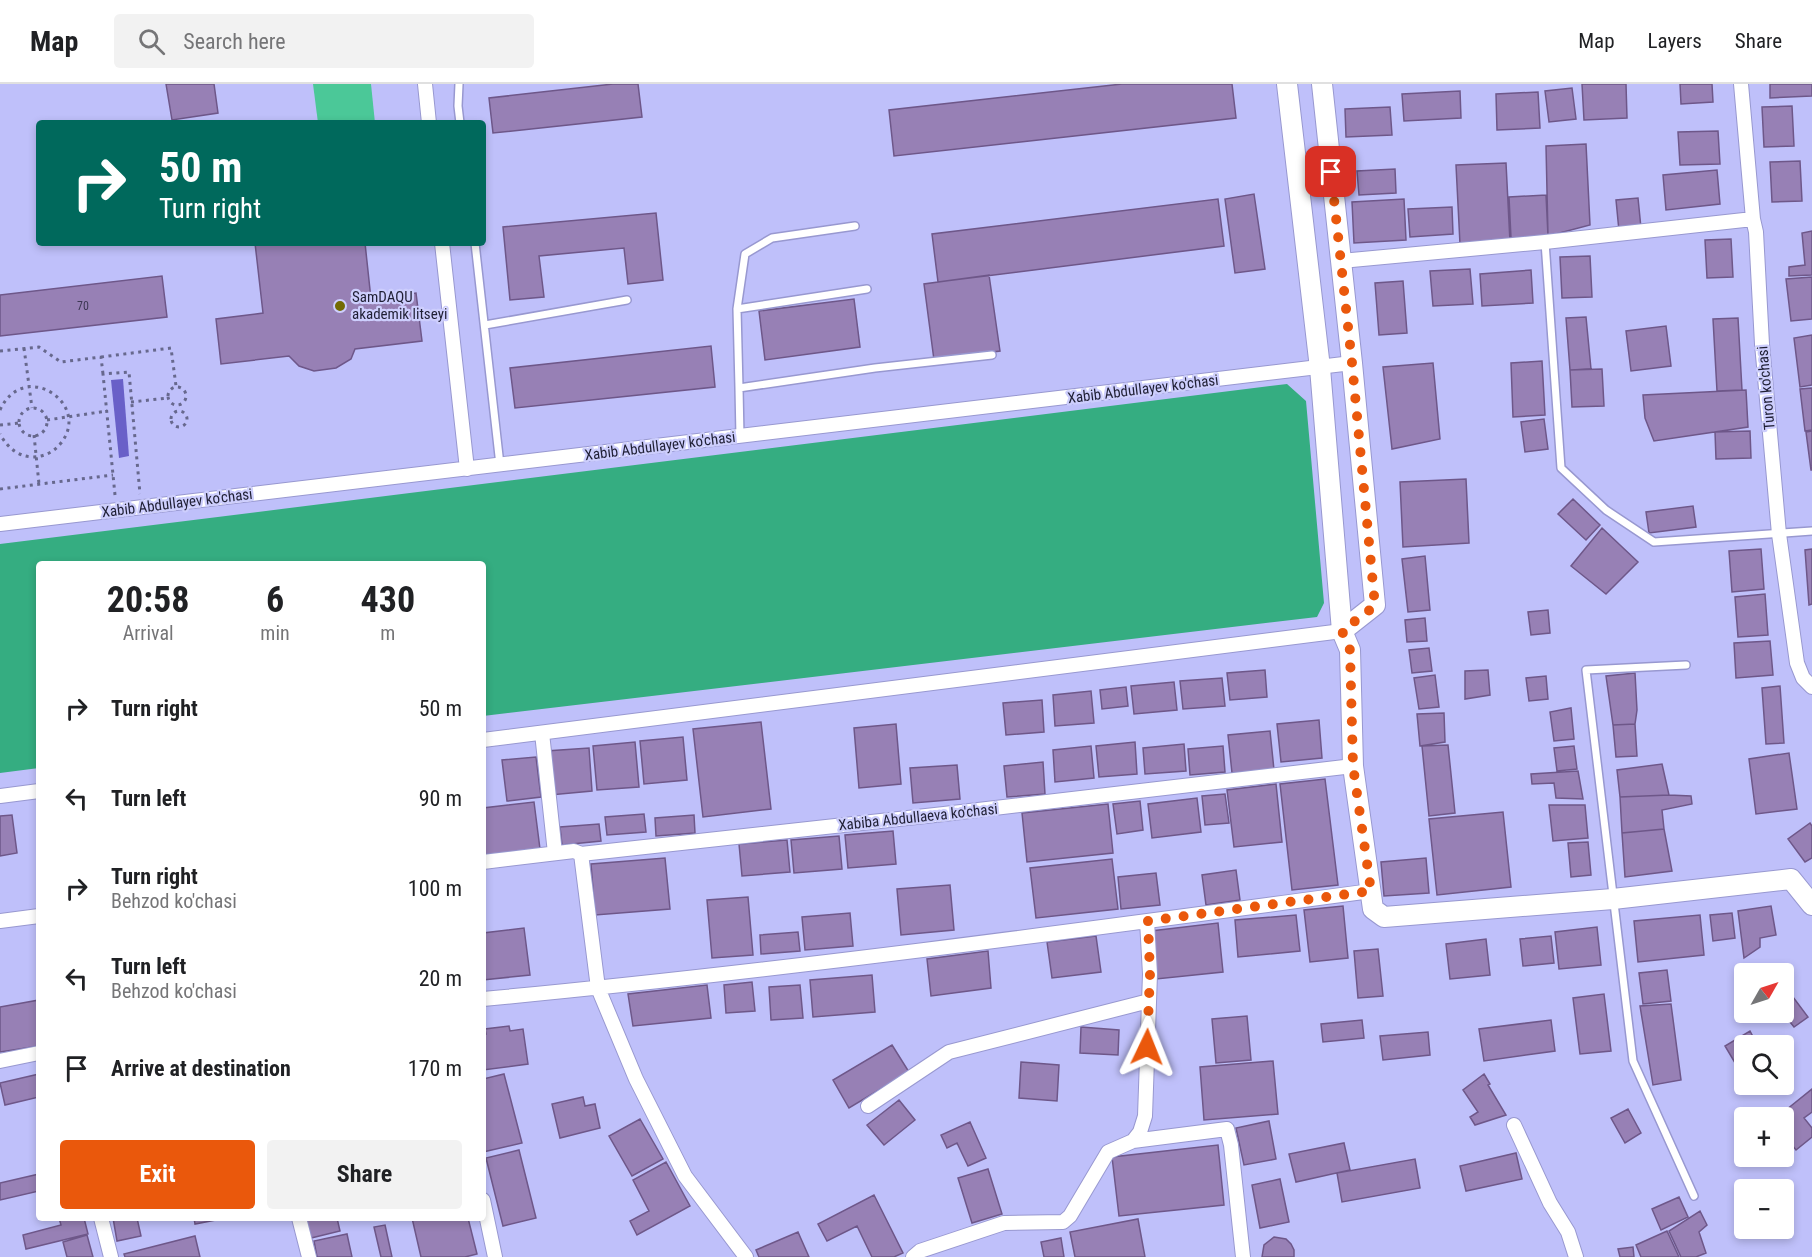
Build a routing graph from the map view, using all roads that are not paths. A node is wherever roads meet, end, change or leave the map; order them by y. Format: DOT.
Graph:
graph roads {
  1 [pos="425,84"];
  2 [pos="459,84"];
  3 [pos="1287,84"];
  4 [pos="1322,84"];
  5 [pos="1741,84"];
  6 [pos="429,120"];
  7 [pos="460,120"];
  8 [pos="1754,219"];
  9 [pos="855,226"];
  10 [pos="1545,242"];
  11 [pos="442,246"];
  12 [pos="475,246"];
  13 [pos="1341,261"];
  14 [pos="867,289"];
  15 [pos="627,300"];
  16 [pos="737,309"];
  17 [pos="485,325"];
  18 [pos="992,356"];
  19 [pos="1352,363"];
  20 [pos="1320,368"];
  21 [pos="739,388"];
  22 [pos="740,437"];
  23 [pos="500,465"];
  24 [pos="467,469"];
  25 [pos="0,524"];
  26 [pos="1812,531"];
  27 [pos="1779,534"];
  28 [pos="1342,631"];
  29 [pos="1686,665"];
  30 [pos="1812,687"];
  31 [pos="542,733"];
  32 [pos="486,740"];
  33 [pos="1353,766"];
  34 [pos="36,791"];
  35 [pos="0,796"];
  36 [pos="555,853"];
  37 [pos="581,854"];
  38 [pos="486,862"];
  39 [pos="1371,891"];
  40 [pos="1613,899"];
  41 [pos="1812,905"];
  42 [pos="36,916"];
  43 [pos="0,921"];
  44 [pos="1148,921"];
  45 [pos="598,988"];
  46 [pos="486,999"];
  47 [pos="1149,1001"];
  48 [pos="36,1054"];
  49 [pos="0,1061"];
  50 [pos="868,1106"];
  51 [pos="1514,1125"];
  52 [pos="1133,1141"];
  53 [pos="1694,1196"];
  54 [pos="486,1214"];
  55 [pos="102,1221"];
  56 [pos="300,1221"];
  57 [pos="111,1257"];
  58 [pos="309,1257"];
  59 [pos="495,1257"];
  60 [pos="746,1257"];
  61 [pos="913,1257"];
  62 [pos="1243,1257"];
  63 [pos="1576,1257"];
  1 -- 6 [label="street"];
  2 -- 7 [label="lane"];
  3 -- 20 [label="street"];
  4 -- 13 [label="street"];
  5 -- 8 [label="street, Turon ko'chasi"];
  8 -- 10 [label="street"];
  8 -- 27 [label="street, Turon ko'chasi"];
  9 -- 16 [label="lane"];
  10 -- 13 [label="street"];
  10 -- 27 [label="lane"];
  11 -- 24 [label="street"];
  12 -- 17 [label="lane"];
  13 -- 19 [label="street"];
  14 -- 16 [label="lane"];
  15 -- 17 [label="lane"];
  16 -- 21 [label="lane"];
  17 -- 23 [label="lane"];
  18 -- 21 [label="lane"];
  19 -- 20 [label="street, Xabib Abdullayev ko'chasi"];
  19 -- 28 [label="street"];
  20 -- 22 [label="street, Xabib Abdullayev ko'chasi"];
  20 -- 28 [label="street"];
  21 -- 22 [label="lane"];
  22 -- 23 [label="street, Xabib Abdullayev ko'chasi"];
  23 -- 24 [label="street, Xabib Abdullayev ko'chasi"];
  24 -- 25 [label="street, Xabib Abdullayev ko'chasi"];
  26 -- 27 [label="lane"];
  27 -- 30 [label="street, Turon ko'chasi"];
  28 -- 31 [label="street"];
  28 -- 33 [label="street"];
  29 -- 40 [label="lane"];
  31 -- 32 [label="street"];
  31 -- 36 [label="street"];
  33 -- 37 [label="street, Xabiba Abdullaeva ko'chasi"];
  33 -- 39 [label="street"];
  34 -- 35 [label="street"];
  36 -- 37 [label="street, Xabiba Abdullaeva ko'chasi"];
  36 -- 38 [label="street, Xabiba Abdullaeva ko'chasi"];
  37 -- 45 [label="street"];
  39 -- 40 [label="street"];
  39 -- 44 [label="street"];
  40 -- 41 [label="street"];
  40 -- 53 [label="lane"];
  42 -- 43 [label="street"];
  44 -- 45 [label="street"];
  44 -- 47 [label="street"];
  45 -- 46 [label="street"];
  45 -- 60 [label="street"];
  47 -- 50 [label="street"];
  47 -- 52 [label="street"];
  48 -- 49 [label="street"];
  51 -- 63 [label="street"];
  52 -- 61 [label="street"];
  52 -- 62 [label="street"];
  54 -- 59 [label="street"];
  55 -- 57 [label="street"];
  56 -- 58 [label="street"];
}
